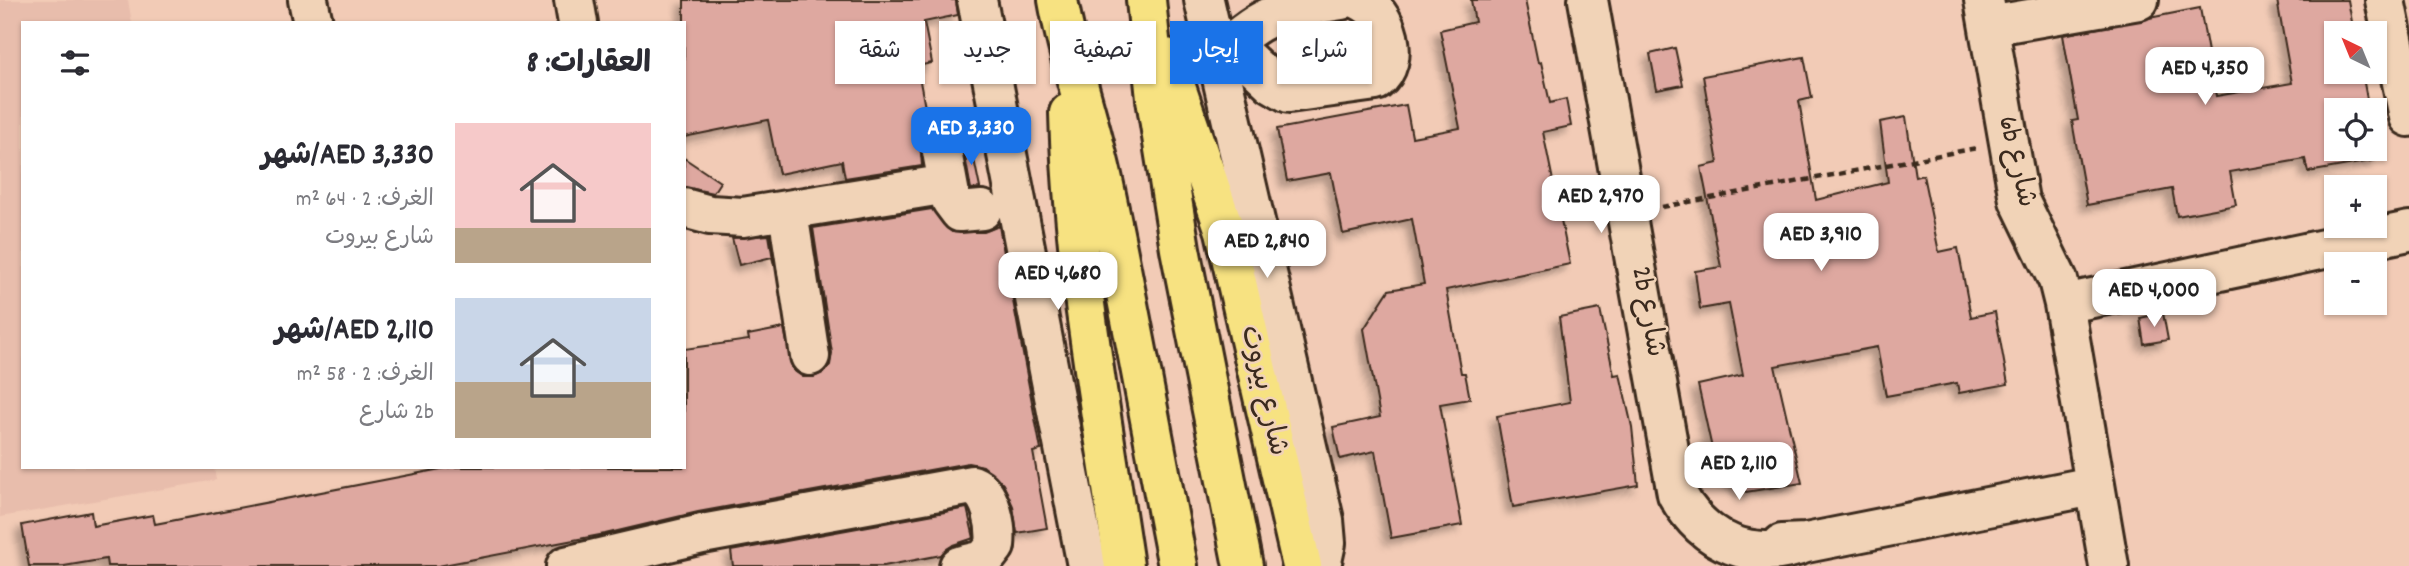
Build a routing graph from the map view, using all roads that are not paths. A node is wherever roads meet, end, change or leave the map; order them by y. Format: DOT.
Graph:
graph roads {
  1 [pos="309,0"];
  2 [pos="574,0"];
  3 [pos="977,0"];
  4 [pos="1058,0"];
  5 [pos="1204,0"];
  6 [pos="1341,0"];
  7 [pos="1360,0"];
  8 [pos="1588,0"];
  9 [pos="2139,0"];
  10 [pos="2385,0"];
  11 [pos="1148,10"];
  12 [pos="1987,13"];
  13 [pos="313,21"];
  14 [pos="578,21"];
  15 [pos="1062,21"];
  16 [pos="1212,21"];
  17 [pos="1259,21"];
  18 [pos="1263,77"];
  19 [pos="1068,84"];
  20 [pos="1078,84"];
  21 [pos="1230,84"];
  22 [pos="2409,117"];
  23 [pos="941,146"];
  24 [pos="948,184"];
  25 [pos="686,209"];
  26 [pos="982,210"];
  27 [pos="788,212"];
  28 [pos="2409,231"];
  29 [pos="2064,304"];
  30 [pos="810,356"];
  31 [pos="2094,486"];
  32 [pos="617,561"];
  33 [pos="566,566"];
  34 [pos="959,566"];
  35 [pos="1087,566"];
  36 [pos="1122,566"];
  37 [pos="1178,566"];
  38 [pos="1243,566"];
  39 [pos="1302,566"];
  40 [pos="1321,566"];
  41 [pos="2109,566"];
  1 -- 13 [label="street"];
  2 -- 14 [label="street"];
  3 -- 35 [label="street"];
  4 -- 15 [label="main road"];
  5 -- 16 [label="street"];
  6 -- 17 [label="street"];
  7 -- 18 [label="street"];
  8 -- 31 [label="street, 2b شارع"];
  9 -- 12 [label="street"];
  10 -- 22 [label="street"];
  11 -- 38 [label="main road, شارع بيروت"];
  11 -- 39 [label="main road, شارع بيروت"];
  12 -- 29 [label="street, 6b شارع"];
  19 -- 36 [label="main road"];
  20 -- 37 [label="main road"];
  21 -- 40 [label="street"];
  23 -- 24 [label="street"];
  24 -- 26 [label="street"];
  24 -- 27 [label="street"];
  25 -- 27 [label="street"];
  27 -- 30 [label="street"];
  28 -- 29 [label="street"];
  29 -- 31 [label="street, 6b شارع"];
  31 -- 41 [label="street, 6b شارع"];
  32 -- 33 [label="street"];
  32 -- 34 [label="street"];
}
